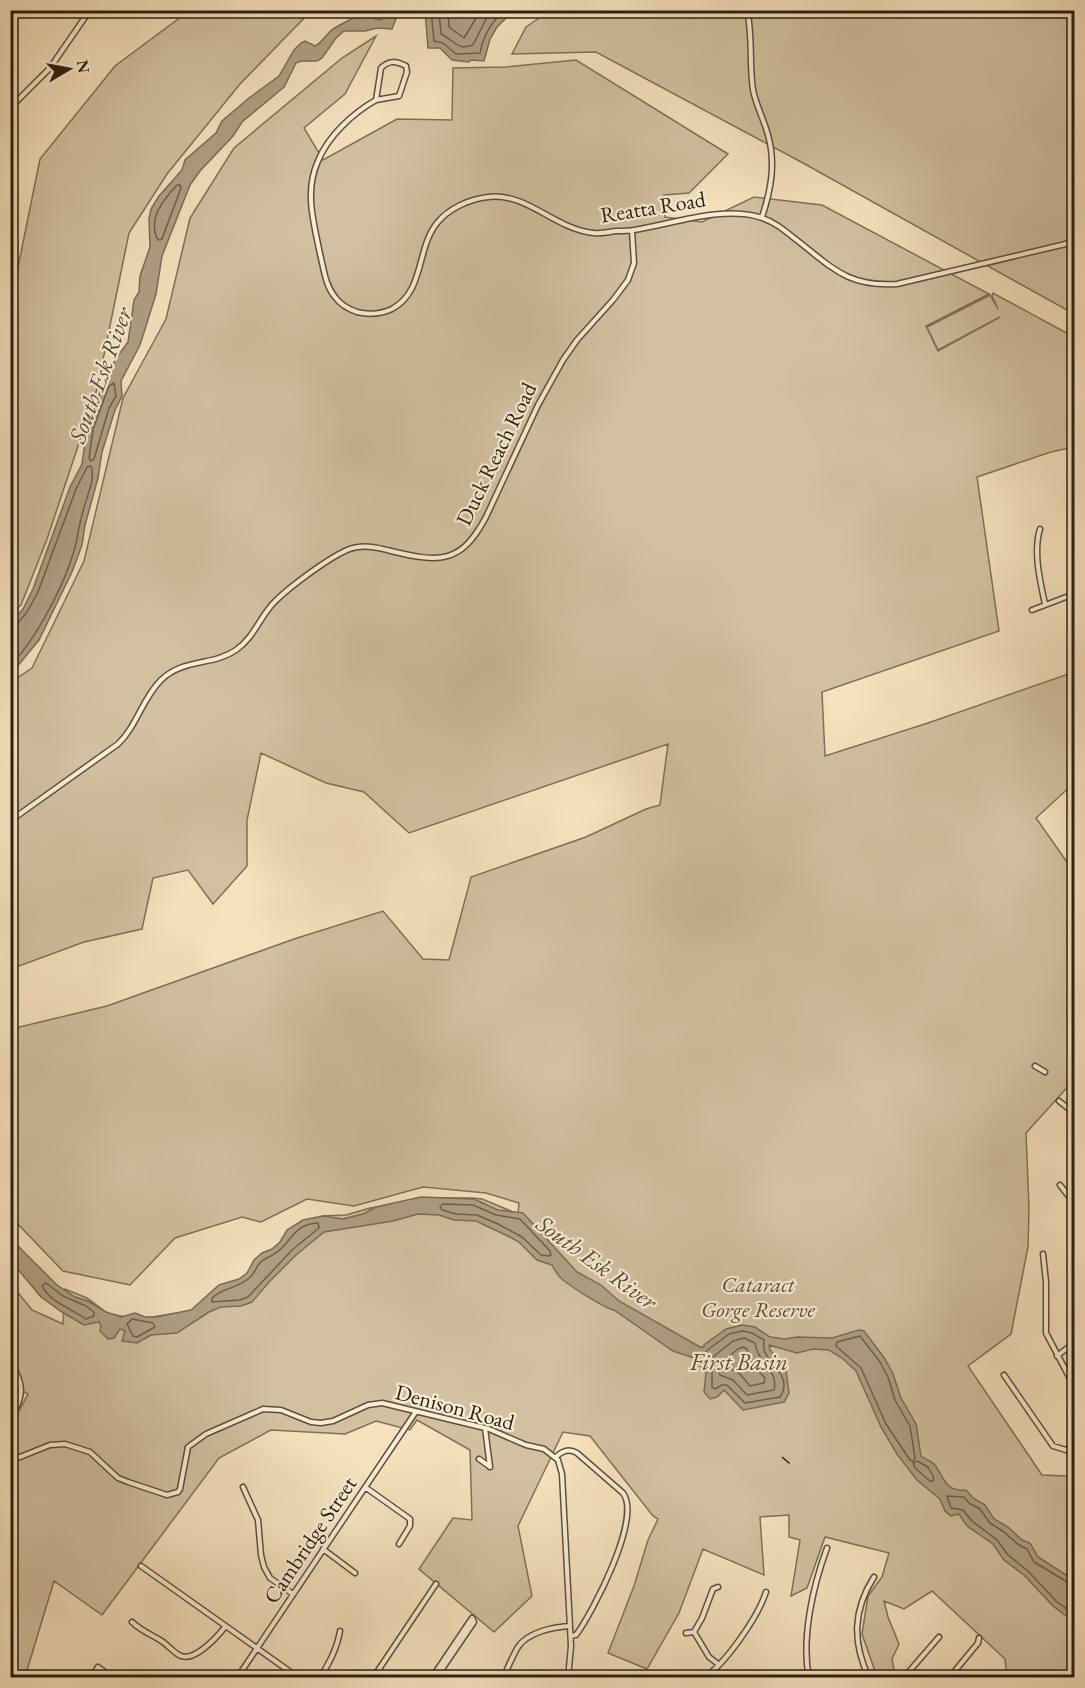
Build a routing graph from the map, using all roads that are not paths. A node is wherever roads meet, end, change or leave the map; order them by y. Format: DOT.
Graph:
graph roads {
  1 [pos="90,10"];
  2 [pos="747,10"];
  3 [pos="376,100"];
  4 [pos="10,108"];
  5 [pos="762,218"];
  6 [pos="632,231"];
  7 [pos="1074,242"];
  8 [pos="1040,529"];
  9 [pos="1074,594"];
  10 [pos="1045,604"];
  11 [pos="1032,610"];
  12 [pos="10,821"];
  13 [pos="1074,821"];
  14 [pos="1074,831"];
  15 [pos="1035,1066"];
  16 [pos="1045,1071"];
  17 [pos="1059,1101"];
  18 [pos="1074,1113"];
  19 [pos="1060,1185"];
  20 [pos="1074,1203"];
  21 [pos="1043,1254"];
  22 [pos="1074,1343"];
  23 [pos="1057,1356"];
  24 [pos="10,1360"];
  25 [pos="1004,1375"];
  26 [pos="1074,1386"];
  27 [pos="415,1413"];
  28 [pos="426,1414"];
  29 [pos="10,1418"];
  30 [pos="410,1422"];
  31 [pos="485,1428"];
  32 [pos="1074,1446"];
  33 [pos="556,1457"];
  34 [pos="479,1459"];
  35 [pos="10,1461"];
  36 [pos="243,1486"];
  37 [pos="365,1487"];
  38 [pos="399,1544"];
  39 [pos="827,1548"];
  40 [pos="323,1549"];
  41 [pos="141,1566"];
  42 [pos="355,1573"];
  43 [pos="874,1577"];
  44 [pos="435,1584"];
  45 [pos="714,1586"];
  46 [pos="766,1592"];
  47 [pos="293,1594"];
  48 [pos="132,1622"];
  49 [pos="570,1626"];
  50 [pos="225,1627"];
  51 [pos="340,1631"];
  52 [pos="694,1632"];
  53 [pos="686,1633"];
  54 [pos="571,1636"];
  55 [pos="939,1637"];
  56 [pos="980,1638"];
  57 [pos="257,1648"];
  58 [pos="718,1664"];
  59 [pos="714,1670"];
  60 [pos="92,1677"];
  61 [pos="113,1677"];
  62 [pos="237,1677"];
  63 [pos="299,1677"];
  64 [pos="320,1677"];
  65 [pos="373,1677"];
  66 [pos="435,1677"];
  67 [pos="503,1677"];
  68 [pos="568,1677"];
  69 [pos="704,1677"];
  70 [pos="728,1677"];
  71 [pos="809,1677"];
  72 [pos="869,1677"];
  73 [pos="910,1677"];
  74 [pos="949,1677"];
  1 -- 4 [label="street"];
  2 -- 5 [label="street"];
  3 -- 3 [label="street, Reatta Road"];
  3 -- 6 [label="street, Reatta Road"];
  5 -- 6 [label="street, Reatta Road"];
  5 -- 7 [label="street, Reatta Road"];
  6 -- 12 [label="street, Duck Reach Road"];
  8 -- 10 [label="street"];
  9 -- 10 [label="street"];
  10 -- 11 [label="street"];
  13 -- 14 [label="street"];
  15 -- 16 [label="street"];
  17 -- 18 [label="street"];
  19 -- 20 [label="street"];
  21 -- 23 [label="street"];
  22 -- 23 [label="street"];
  23 -- 26 [label="street"];
  24 -- 29 [label="street"];
  25 -- 32 [label="street"];
  27 -- 28 [label="street, Denison Road"];
  27 -- 30 [label="street, Cambridge Street"];
  27 -- 35 [label="street, Denison Road"];
  28 -- 30 [label="street, Cambridge Street"];
  28 -- 31 [label="street, Denison Road"];
  30 -- 37 [label="street, Cambridge Street"];
  31 -- 33 [label="street, Denison Road"];
  31 -- 34 [label="street"];
  33 -- 49 [label="street"];
  33 -- 54 [label="street"];
  36 -- 47 [label="street"];
  37 -- 38 [label="street"];
  37 -- 40 [label="street, Cambridge Street"];
  39 -- 71 [label="street"];
  40 -- 42 [label="street"];
  40 -- 47 [label="street, Cambridge Street"];
  41 -- 50 [label="street"];
  43 -- 72 [label="street"];
  44 -- 65 [label="street"];
  45 -- 52 [label="street"];
  46 -- 58 [label="street"];
  47 -- 57 [label="street, Cambridge Street"];
  48 -- 50 [label="street"];
  49 -- 54 [label="street"];
  49 -- 67 [label="street"];
  50 -- 57 [label="street"];
  51 -- 64 [label="street"];
  52 -- 53 [label="street"];
  52 -- 58 [label="street"];
  54 -- 68 [label="street"];
  55 -- 73 [label="street"];
  56 -- 74 [label="street"];
  57 -- 62 [label="street, Cambridge Street"];
  57 -- 63 [label="street"];
  58 -- 59 [label="street"];
  59 -- 69 [label="street"];
  59 -- 70 [label="street"];
  60 -- 61 [label="street"];
  66 -- 66 [label="street"];
}
